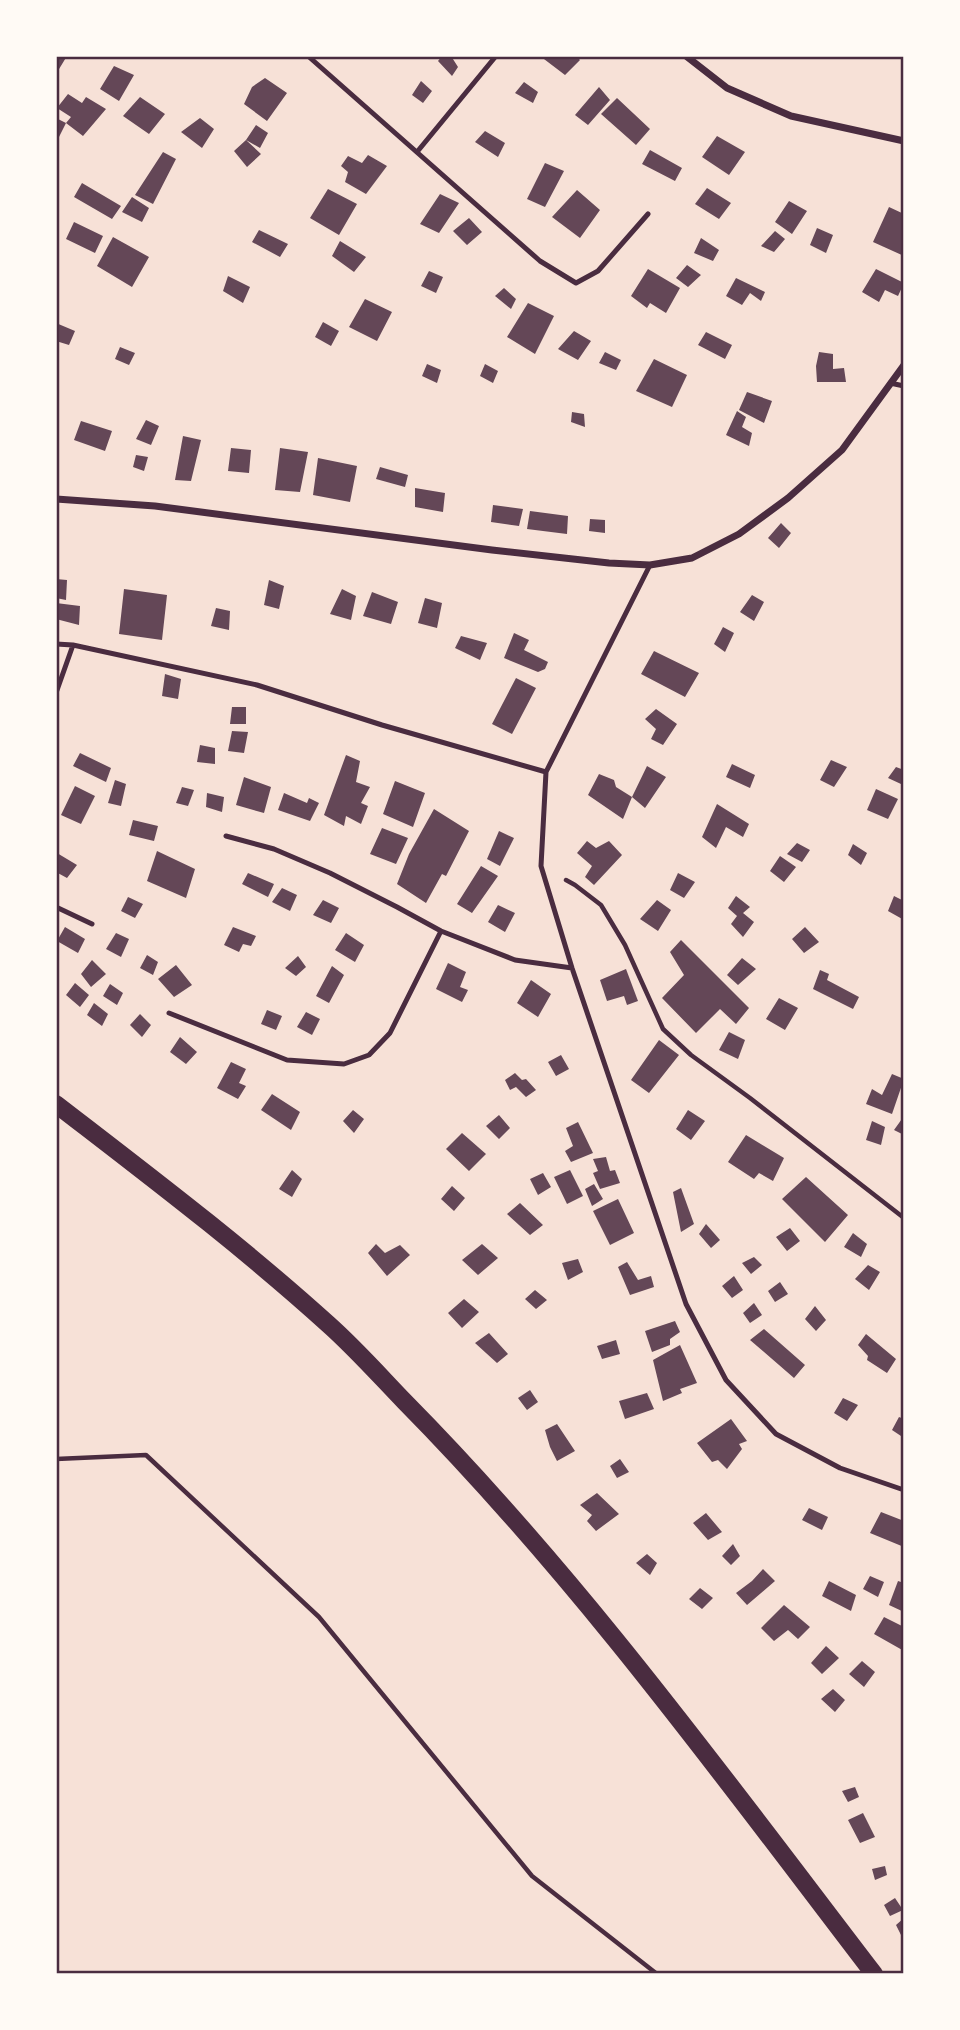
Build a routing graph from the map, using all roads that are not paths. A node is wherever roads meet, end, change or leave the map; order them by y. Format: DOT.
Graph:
graph roads {
  1 [pos="308,56"];
  2 [pos="496,56"];
  3 [pos="686,56"];
  4 [pos="904,141"];
  5 [pos="417,152"];
  6 [pos="648,214"];
  7 [pos="904,365"];
  8 [pos="890,383"];
  9 [pos="904,386"];
  10 [pos="56,499"];
  11 [pos="650,565"];
  12 [pos="56,644"];
  13 [pos="73,645"];
  14 [pos="56,694"];
  15 [pos="546,772"];
  16 [pos="226,836"];
  17 [pos="56,907"];
  18 [pos="92,924"];
  19 [pos="441,931"];
  20 [pos="572,968"];
  21 [pos="169,1013"];
  22 [pos="56,1104"];
  23 [pos="904,1490"];
  24 [pos="874,1974"];
  1 -- 5 [label="lane"];
  2 -- 5 [label="lane"];
  3 -- 4 [label="street"];
  5 -- 6 [label="lane"];
  7 -- 8 [label="street"];
  8 -- 9 [label="lane"];
  8 -- 11 [label="street"];
  10 -- 11 [label="street"];
  11 -- 15 [label="lane"];
  12 -- 13 [label="lane"];
  13 -- 14 [label="lane"];
  13 -- 15 [label="lane"];
  15 -- 20 [label="lane"];
  16 -- 19 [label="lane"];
  17 -- 18 [label="lane"];
  19 -- 20 [label="lane"];
  19 -- 21 [label="lane"];
  20 -- 23 [label="lane"];
  22 -- 24 [label="main road"];
}
